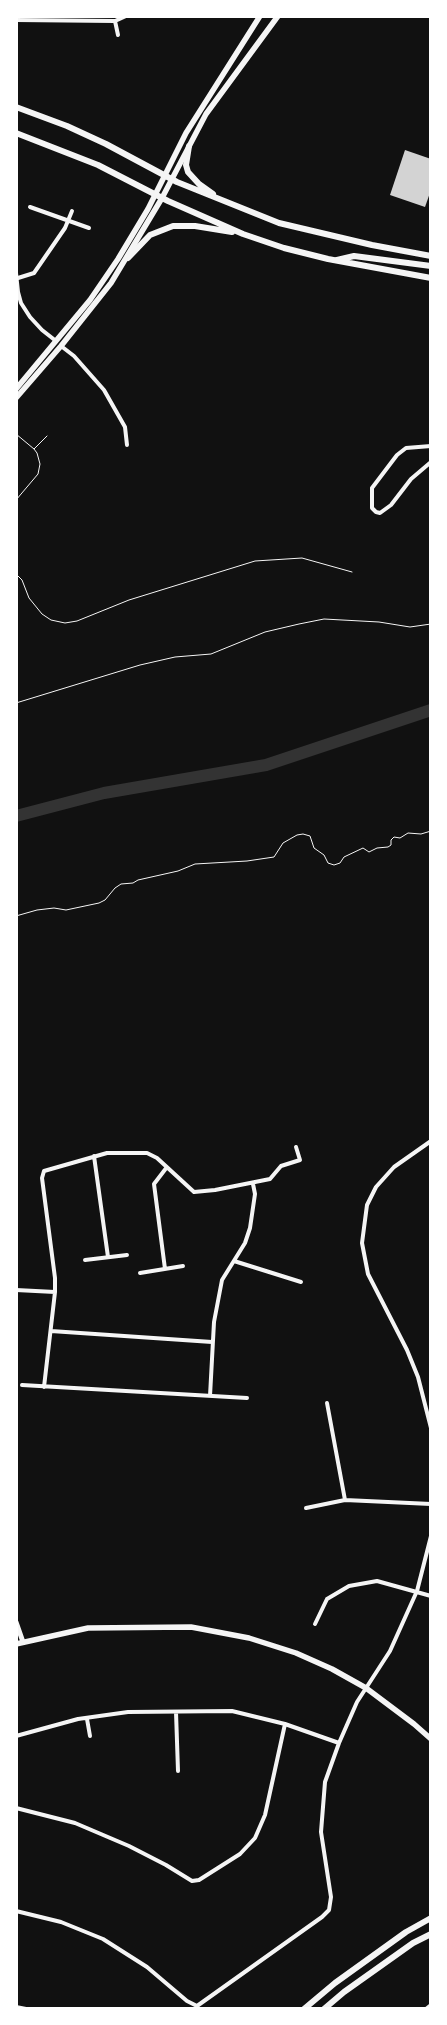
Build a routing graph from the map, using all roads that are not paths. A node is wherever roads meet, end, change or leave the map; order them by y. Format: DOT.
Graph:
graph roads {
  1 [pos="126,16"];
  2 [pos="260,16"];
  3 [pos="278,16"];
  4 [pos="16,20"];
  5 [pos="115,21"];
  6 [pos="118,35"];
  7 [pos="16,107"];
  8 [pos="16,133"];
  9 [pos="189,146"];
  10 [pos="164,175"];
  11 [pos="171,178"];
  12 [pos="155,195"];
  13 [pos="162,198"];
  14 [pos="231,205"];
  15 [pos="30,207"];
  16 [pos="72,211"];
  17 [pos="68,219"];
  18 [pos="88,228"];
  19 [pos="243,234"];
  20 [pos="431,256"];
  21 [pos="128,258"];
  22 [pos="336,261"];
  23 [pos="431,266"];
  24 [pos="17,276"];
  25 [pos="431,278"];
  26 [pos="59,344"];
  27 [pos="16,389"];
  28 [pos="16,398"];
  29 [pos="127,445"];
  30 [pos="431,446"];
  31 [pos="431,462"];
  32 [pos="431,1141"];
  33 [pos="296,1147"];
  34 [pos="94,1156"];
  35 [pos="166,1167"];
  36 [pos="253,1184"];
  37 [pos="126,1255"];
  38 [pos="108,1257"];
  39 [pos="85,1260"];
  40 [pos="234,1261"];
  41 [pos="183,1266"];
  42 [pos="165,1269"];
  43 [pos="140,1273"];
  44 [pos="300,1282"];
  45 [pos="16,1290"];
  46 [pos="55,1292"];
  47 [pos="51,1332"];
  48 [pos="212,1342"];
  49 [pos="22,1386"];
  50 [pos="44,1387"];
  51 [pos="210,1396"];
  52 [pos="247,1398"];
  53 [pos="327,1403"];
  54 [pos="431,1428"];
  55 [pos="345,1500"];
  56 [pos="431,1504"];
  57 [pos="306,1508"];
  58 [pos="431,1536"];
  59 [pos="417,1591"];
  60 [pos="431,1596"];
  61 [pos="16,1622"];
  62 [pos="315,1624"];
  63 [pos="19,1643"];
  64 [pos="366,1688"];
  65 [pos="176,1712"];
  66 [pos="86,1719"];
  67 [pos="285,1724"];
  68 [pos="16,1736"];
  69 [pos="90,1736"];
  70 [pos="431,1739"];
  71 [pos="339,1743"];
  72 [pos="178,1771"];
  73 [pos="16,1808"];
  74 [pos="16,1911"];
  75 [pos="431,1918"];
  76 [pos="431,1934"];
  77 [pos="431,2004"];
  78 [pos="16,2006"];
  79 [pos="26,2009"];
  80 [pos="304,2009"];
  81 [pos="324,2009"];
  82 [pos="426,2009"];
  1 -- 5 [label="street"];
  2 -- 10 [label="main road"];
  3 -- 9 [label="main road"];
  4 -- 5 [label="street"];
  5 -- 6 [label="street"];
  7 -- 10 [label="main road"];
  8 -- 12 [label="main road"];
  9 -- 11 [label="main road"];
  9 -- 14 [label="main road"];
  10 -- 11 [label="main road"];
  10 -- 12 [label="main road"];
  11 -- 13 [label="main road"];
  11 -- 14 [label="main road"];
  12 -- 13 [label="main road"];
  12 -- 26 [label="main road"];
  13 -- 19 [label="main road"];
  13 -- 21 [label="main road"];
  14 -- 20 [label="main road"];
  15 -- 17 [label="street"];
  16 -- 17 [label="street"];
  17 -- 18 [label="street"];
  17 -- 24 [label="street"];
  19 -- 21 [label="main road"];
  19 -- 22 [label="main road"];
  21 -- 26 [label="main road"];
  22 -- 23 [label="main road"];
  22 -- 25 [label="main road"];
  24 -- 26 [label="street"];
  26 -- 27 [label="main road"];
  26 -- 28 [label="main road"];
  26 -- 29 [label="street"];
  30 -- 31 [label="street"];
  32 -- 54 [label="street"];
  33 -- 36 [label="street"];
  34 -- 35 [label="street"];
  34 -- 38 [label="street"];
  34 -- 46 [label="street"];
  35 -- 36 [label="street"];
  35 -- 42 [label="street"];
  36 -- 40 [label="street"];
  37 -- 38 [label="street"];
  38 -- 39 [label="street"];
  40 -- 44 [label="street"];
  40 -- 48 [label="street"];
  41 -- 42 [label="street"];
  42 -- 43 [label="street"];
  45 -- 46 [label="street"];
  46 -- 47 [label="street"];
  47 -- 48 [label="street"];
  47 -- 50 [label="street"];
  48 -- 51 [label="street"];
  49 -- 50 [label="street"];
  50 -- 51 [label="street"];
  51 -- 52 [label="street"];
  53 -- 55 [label="street"];
  55 -- 56 [label="street"];
  55 -- 57 [label="street"];
  58 -- 59 [label="street"];
  59 -- 60 [label="street"];
  59 -- 62 [label="street"];
  59 -- 64 [label="street"];
  61 -- 63 [label="street"];
  63 -- 64 [label="main road"];
  64 -- 70 [label="main road"];
  64 -- 71 [label="street"];
  65 -- 66 [label="street"];
  65 -- 67 [label="street"];
  65 -- 72 [label="street"];
  66 -- 68 [label="street"];
  66 -- 69 [label="street"];
  67 -- 71 [label="street"];
  67 -- 73 [label="street"];
  71 -- 74 [label="street"];
  75 -- 80 [label="main road"];
  76 -- 81 [label="main road"];
  77 -- 82 [label="street"];
  78 -- 79 [label="street"];
}
